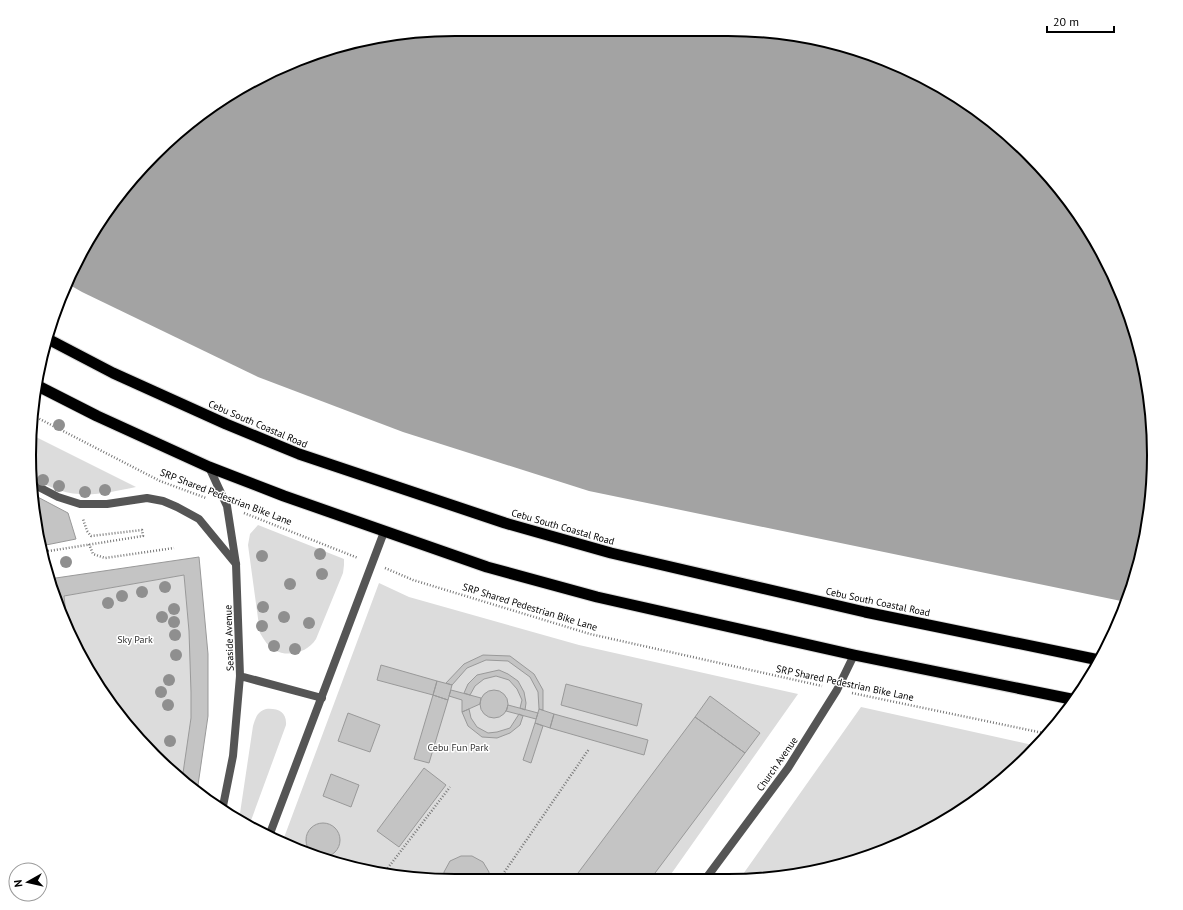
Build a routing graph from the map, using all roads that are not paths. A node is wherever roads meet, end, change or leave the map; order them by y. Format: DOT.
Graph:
graph roads {
  1 [pos="52,341"];
  2 [pos="42,388"];
  3 [pos="209,467"];
  4 [pos="37,486"];
  5 [pos="384,532"];
  6 [pos="236,564"];
  7 [pos="854,655"];
  8 [pos="1094,659"];
  9 [pos="240,676"];
  10 [pos="322,698"];
  11 [pos="1068,698"];
  12 [pos="223,804"];
  13 [pos="271,831"];
  14 [pos="709,874"];
  1 -- 8 [label="highway, Cebu South Coastal Road"];
  2 -- 3 [label="highway"];
  3 -- 5 [label="highway"];
  3 -- 6 [label="street, Seaside Avenue"];
  4 -- 6 [label="street"];
  5 -- 7 [label="highway"];
  5 -- 10 [label="street"];
  6 -- 9 [label="street, Seaside Avenue"];
  7 -- 11 [label="highway"];
  7 -- 14 [label="street, Church Avenue"];
  9 -- 10 [label="street"];
  9 -- 12 [label="street, Seaside Avenue"];
  10 -- 13 [label="street"];
}
